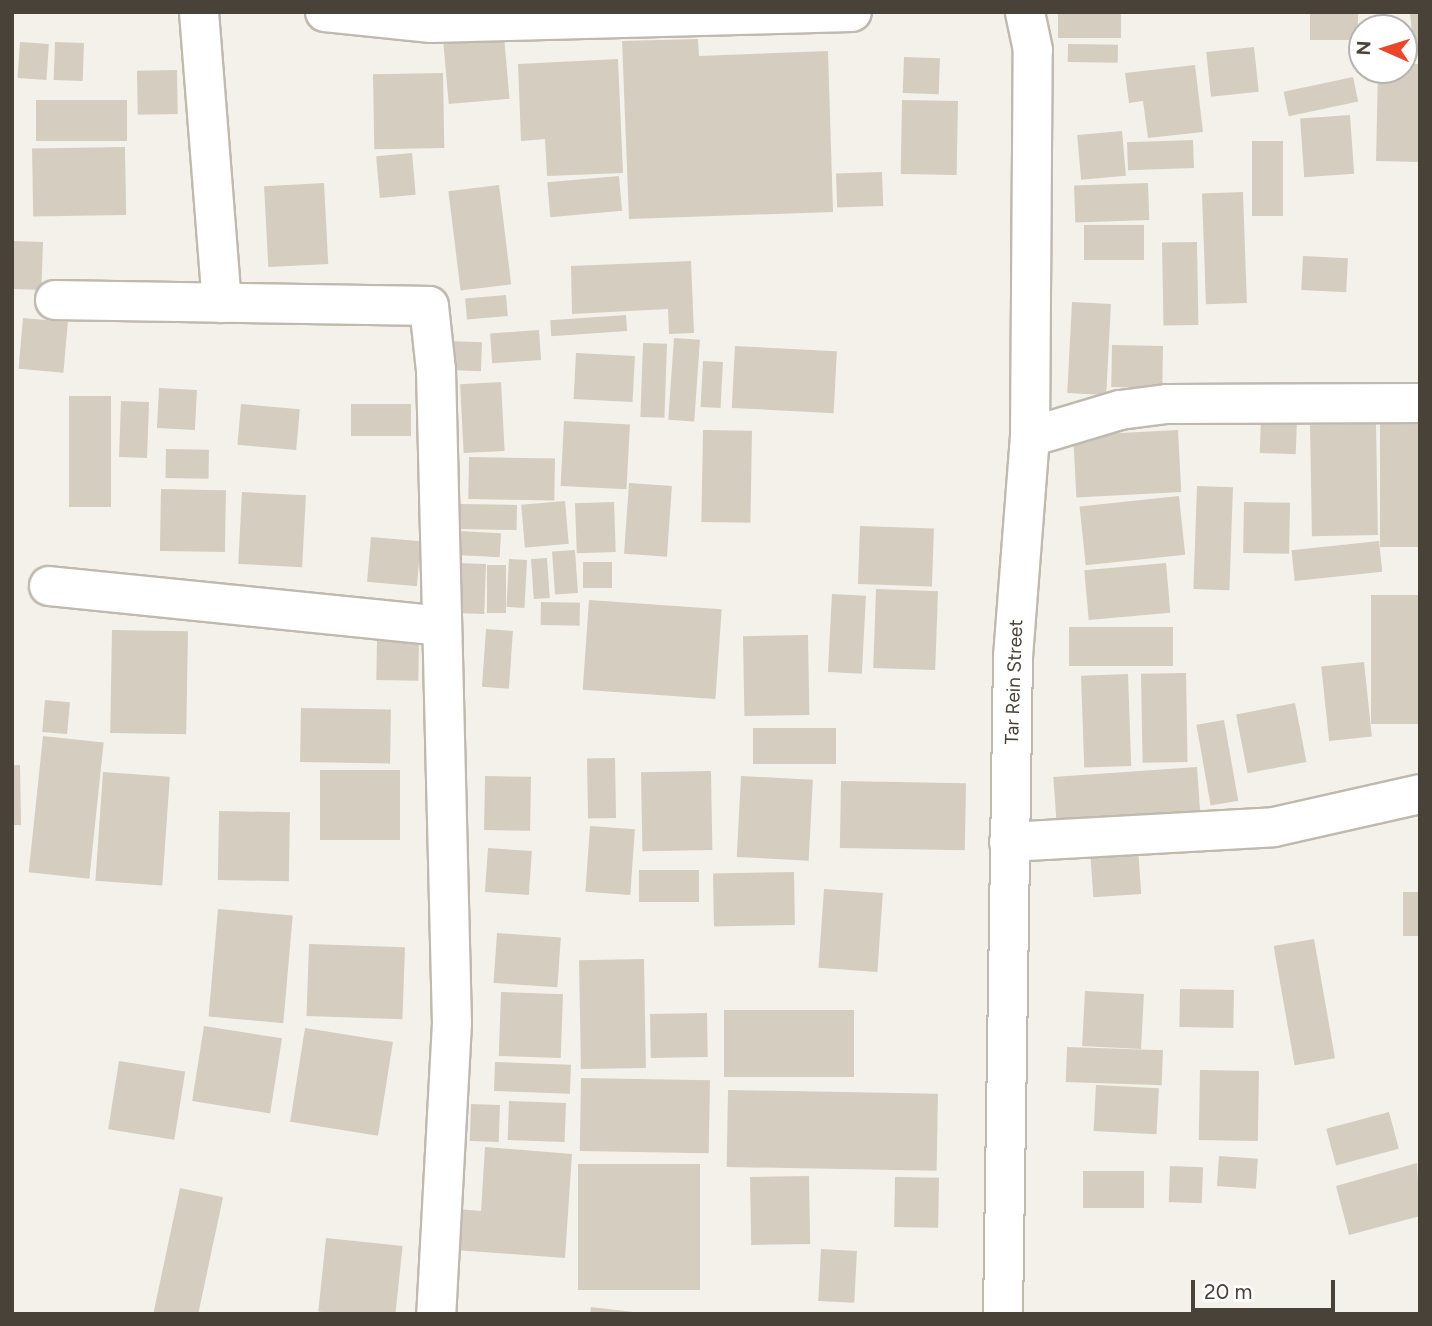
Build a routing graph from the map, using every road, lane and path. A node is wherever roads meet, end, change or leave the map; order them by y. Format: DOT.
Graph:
graph roads {
  1 [pos="200,12"];
  2 [pos="325,12"];
  3 [pos="852,12"];
  4 [pos="1025,12"];
  5 [pos="55,300"];
  6 [pos="222,303"];
  7 [pos="1420,403"];
  8 [pos="1030,437"];
  9 [pos="49,586"];
  10 [pos="441,626"];
  11 [pos="1420,794"];
  12 [pos="1009,842"];
  13 [pos="436,1314"];
  14 [pos="1003,1314"];
  1 -- 6 [label="street"];
  2 -- 3 [label="street"];
  4 -- 8 [label="street, Tar Rein Street"];
  5 -- 6 [label="street"];
  6 -- 10 [label="street"];
  7 -- 8 [label="street"];
  8 -- 12 [label="street, Tar Rein Street"];
  9 -- 10 [label="street"];
  10 -- 13 [label="street"];
  11 -- 12 [label="street"];
  12 -- 14 [label="street, Tar Rein Street"];
}
